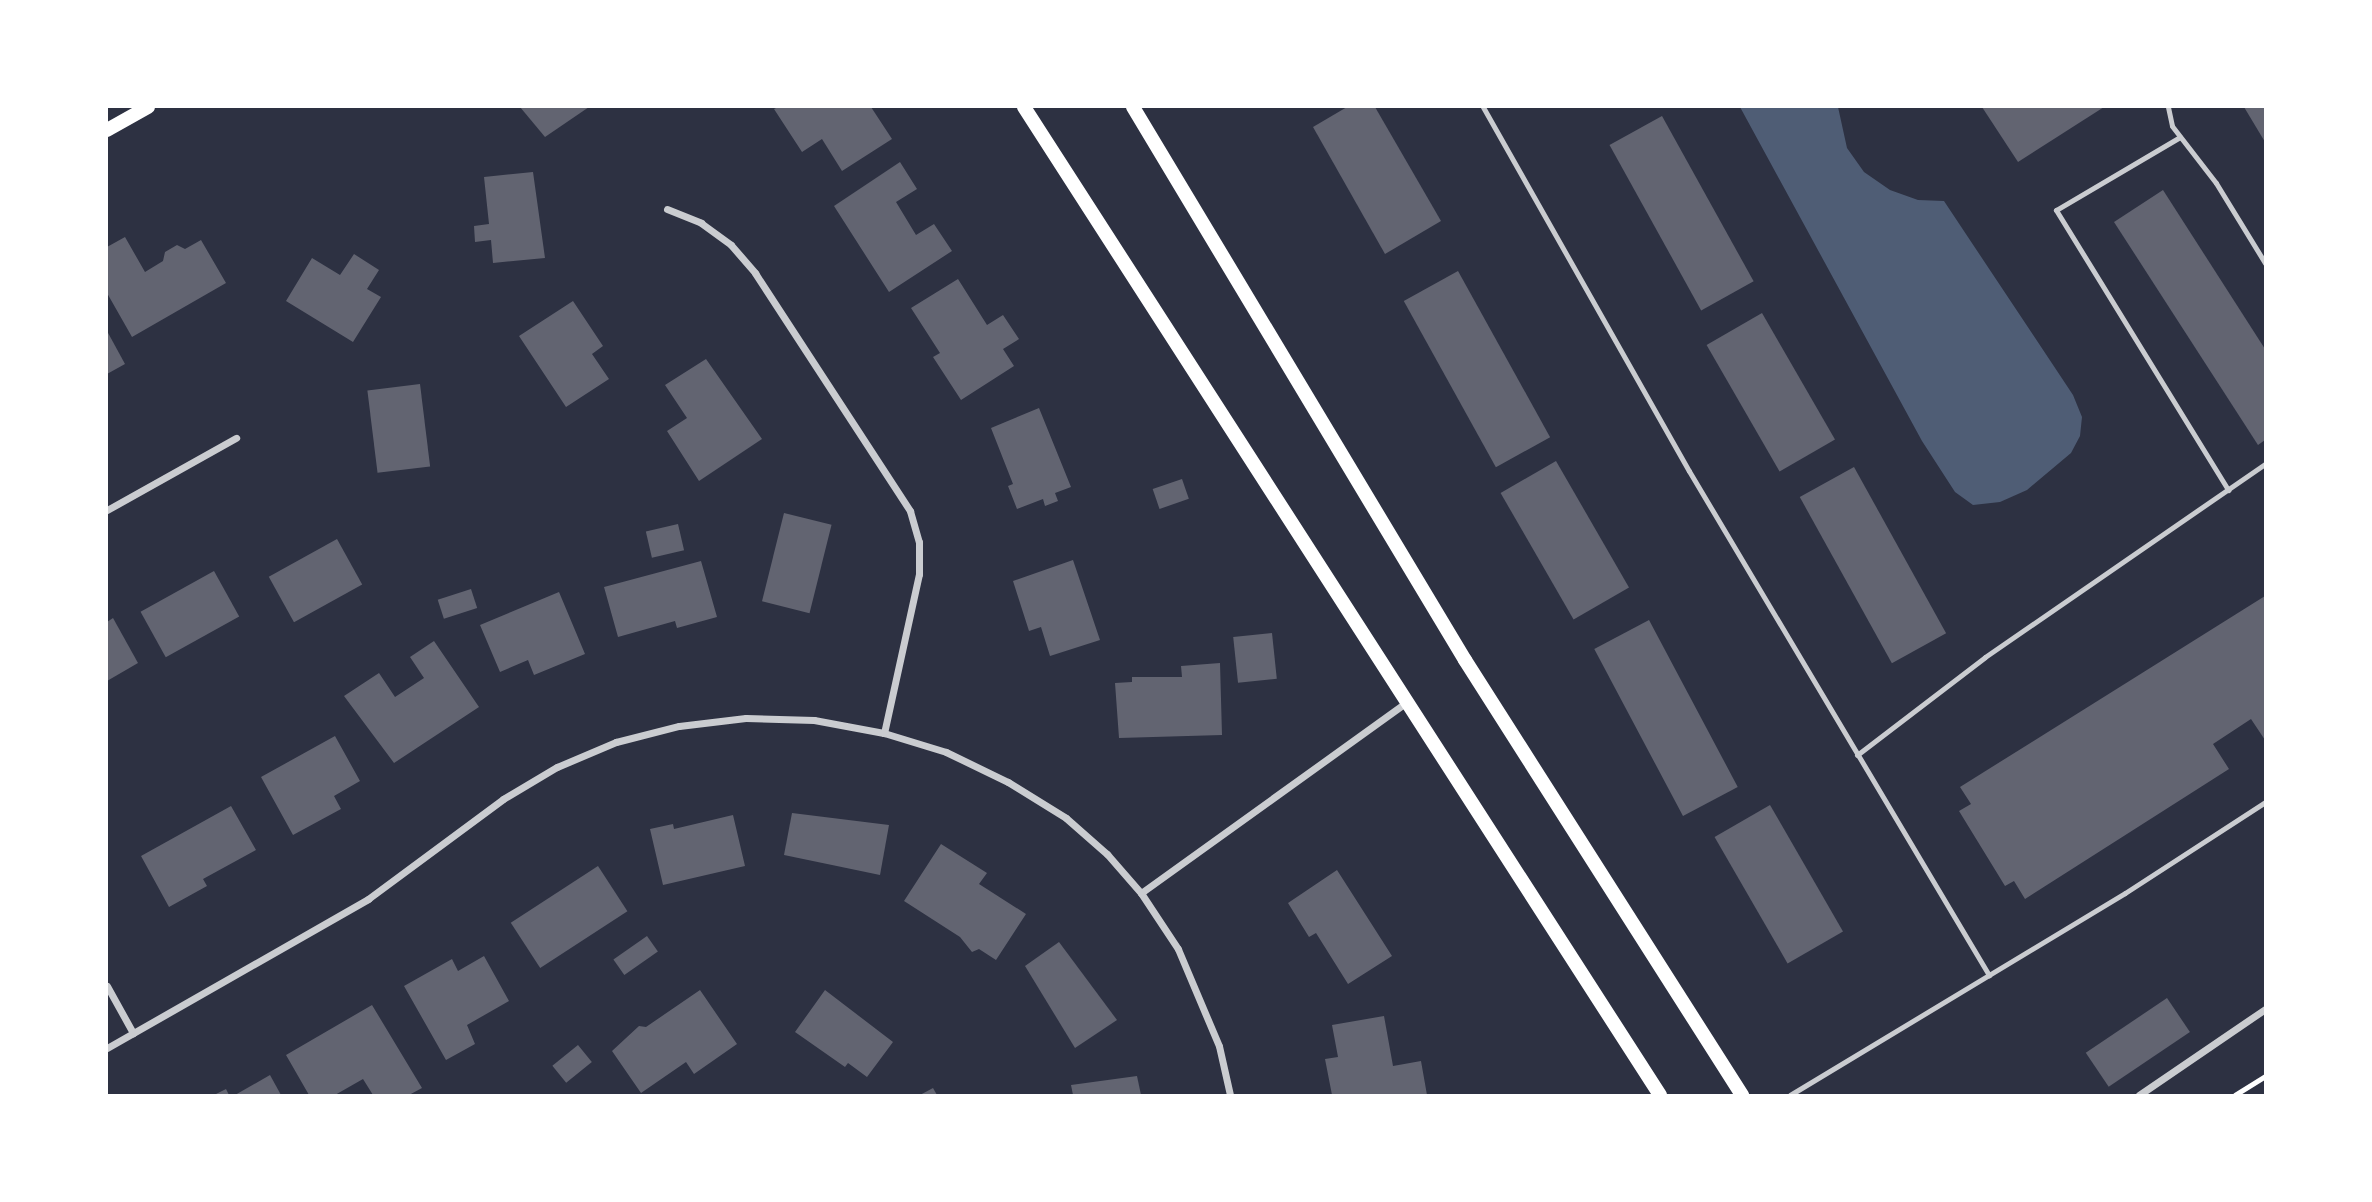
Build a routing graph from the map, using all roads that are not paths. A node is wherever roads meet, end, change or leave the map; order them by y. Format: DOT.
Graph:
graph roads {
  1 [pos="148,107"];
  2 [pos="1024,107"];
  3 [pos="1133,107"];
  4 [pos="1483,107"];
  5 [pos="2168,107"];
  6 [pos="107,130"];
  7 [pos="2180,137"];
  8 [pos="667,209"];
  9 [pos="2265,263"];
  10 [pos="236,438"];
  11 [pos="2265,464"];
  12 [pos="2228,490"];
  13 [pos="107,510"];
  14 [pos="1408,702"];
  15 [pos="884,733"];
  16 [pos="1857,755"];
  17 [pos="2265,802"];
  18 [pos="1141,893"];
  19 [pos="1989,975"];
  20 [pos="107,986"];
  21 [pos="2265,1009"];
  22 [pos="133,1033"];
  23 [pos="107,1048"];
  24 [pos="1230,1095"];
  25 [pos="1660,1095"];
  26 [pos="1742,1095"];
  27 [pos="1790,1095"];
  28 [pos="2140,1095"];
  1 -- 6 [label="main road"];
  2 -- 14 [label="main road"];
  3 -- 26 [label="main road"];
  4 -- 16 [label="lane"];
  5 -- 7 [label="lane"];
  7 -- 9 [label="lane"];
  7 -- 12 [label="lane"];
  8 -- 15 [label="street"];
  10 -- 13 [label="street"];
  11 -- 12 [label="lane"];
  12 -- 16 [label="lane"];
  14 -- 18 [label="street"];
  14 -- 25 [label="main road"];
  15 -- 18 [label="street"];
  15 -- 22 [label="street"];
  16 -- 19 [label="lane"];
  17 -- 19 [label="lane"];
  18 -- 24 [label="street"];
  19 -- 27 [label="lane"];
  20 -- 22 [label="street"];
  21 -- 28 [label="street"];
  22 -- 23 [label="street"];
}
